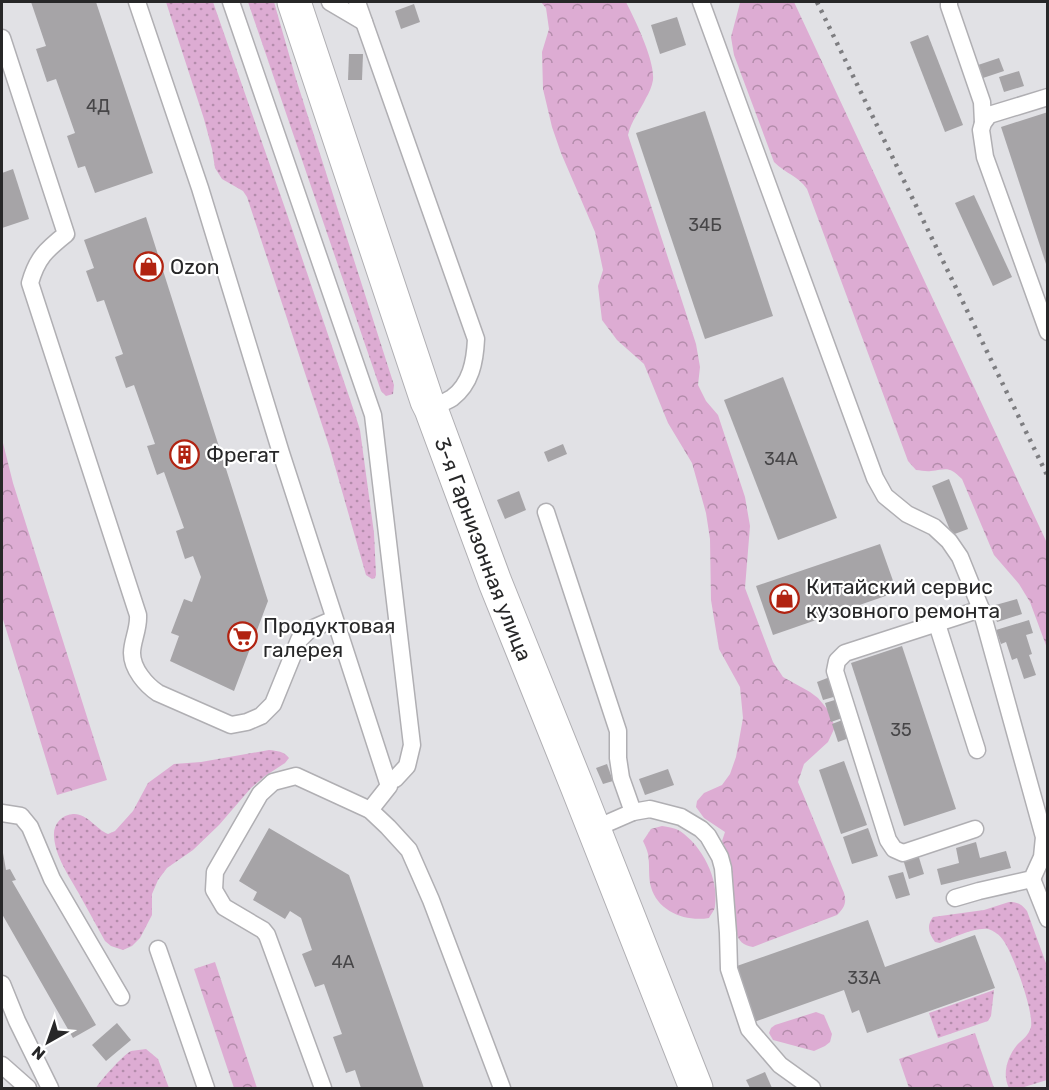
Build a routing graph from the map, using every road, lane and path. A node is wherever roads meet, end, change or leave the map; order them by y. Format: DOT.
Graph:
graph roads {
  1 [pos="137,2"];
  2 [pos="231,2"];
  3 [pos="294,2"];
  4 [pos="330,2"];
  5 [pos="357,2"];
  6 [pos="701,2"];
  7 [pos="950,2"];
  8 [pos="364,22"];
  9 [pos="2,38"];
  10 [pos="1047,97"];
  11 [pos="983,123"];
  12 [pos="1047,332"];
  13 [pos="431,409"];
  14 [pos="546,512"];
  15 [pos="981,609"];
  16 [pos="334,619"];
  17 [pos="937,624"];
  18 [pos="977,750"];
  19 [pos="395,779"];
  20 [pos="370,810"];
  21 [pos="633,812"];
  22 [pos="2,813"];
  23 [pos="594,829"];
  24 [pos="975,829"];
  25 [pos="1032,879"];
  26 [pos="955,898"];
  27 [pos="1047,919"];
  28 [pos="158,949"];
  29 [pos="2,984"];
  30 [pos="121,997"];
  31 [pos="2,1065"];
  32 [pos="27,1089"];
  33 [pos="50,1089"];
  34 [pos="206,1089"];
  35 [pos="323,1089"];
  36 [pos="502,1089"];
  37 [pos="696,1089"];
  38 [pos="812,1089"];
  1 -- 16 [label="lane"];
  2 -- 19 [label="lane"];
  3 -- 13 [label="street, 3-я Гарнизонная улица"];
  4 -- 8 [label="lane"];
  5 -- 8 [label="lane"];
  6 -- 15 [label="lane"];
  7 -- 11 [label="lane"];
  8 -- 13 [label="lane"];
  9 -- 16 [label="lane"];
  10 -- 11 [label="lane"];
  11 -- 12 [label="lane"];
  13 -- 23 [label="street, 3-я Гарнизонная улица"];
  14 -- 21 [label="lane"];
  15 -- 17 [label="lane"];
  15 -- 25 [label="lane"];
  16 -- 20 [label="lane"];
  17 -- 18 [label="lane"];
  17 -- 24 [label="lane"];
  20 -- 35 [label="lane"];
  20 -- 36 [label="lane"];
  21 -- 23 [label="lane"];
  21 -- 38 [label="lane"];
  22 -- 30 [label="lane"];
  23 -- 37 [label="street, 3-я Гарнизонная улица"];
  25 -- 26 [label="lane"];
  25 -- 27 [label="lane"];
  28 -- 34 [label="lane"];
  29 -- 33 [label="lane"];
  31 -- 32 [label="lane"];
}
